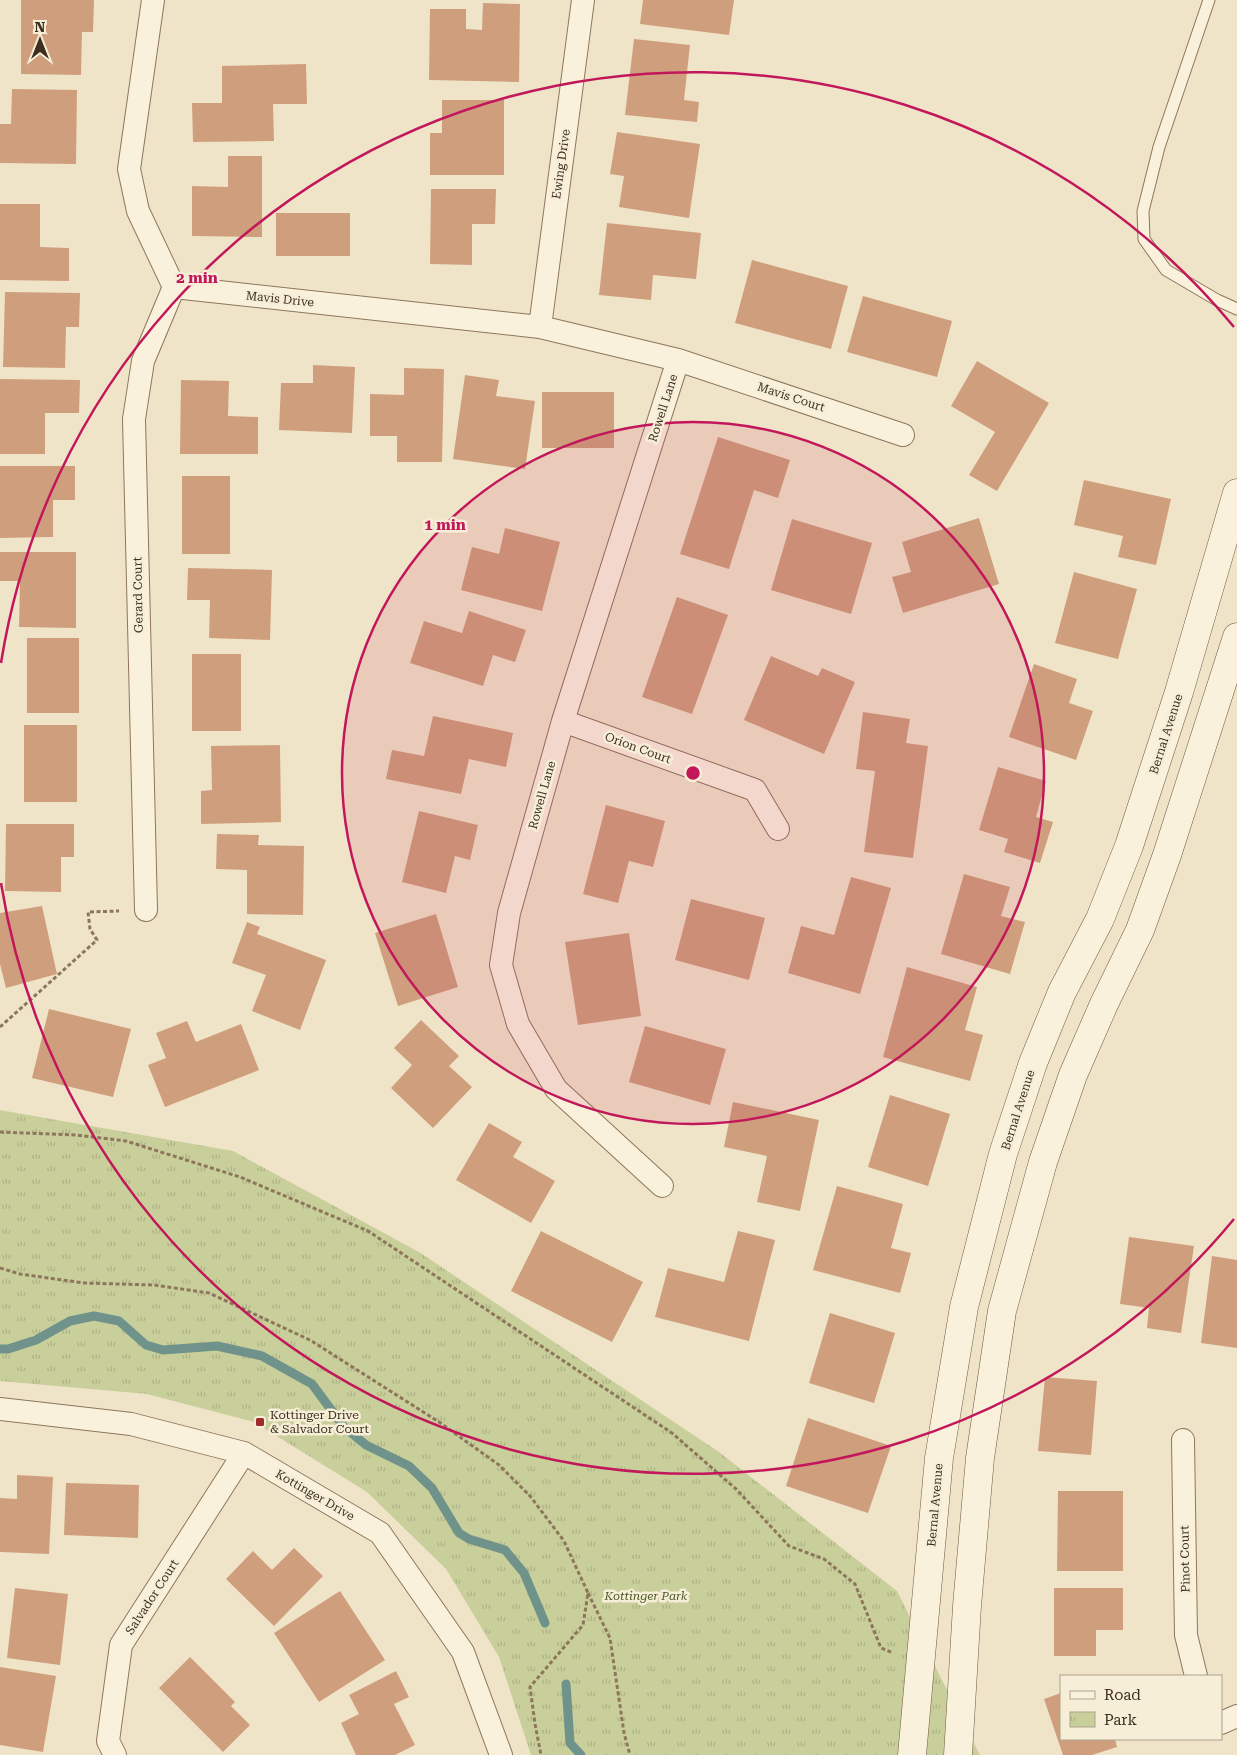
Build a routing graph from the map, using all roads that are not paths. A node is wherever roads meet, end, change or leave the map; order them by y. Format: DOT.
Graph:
graph roads {
  1 [pos="153,0"];
  2 [pos="583,0"];
  3 [pos="1209,0"];
  4 [pos="174,287"];
  5 [pos="1237,309"];
  6 [pos="540,327"];
  7 [pos="678,360"];
  8 [pos="903,434"];
  9 [pos="1237,493"];
  10 [pos="1237,637"];
  11 [pos="563,721"];
  12 [pos="778,829"];
  13 [pos="146,910"];
  14 [pos="662,1186"];
  15 [pos="0,1409"];
  16 [pos="1183,1440"];
  17 [pos="244,1454"];
  18 [pos="1196,1675"];
  19 [pos="1237,1716"];
  20 [pos="1222,1723"];
  21 [pos="115,1755"];
  22 [pos="501,1755"];
  23 [pos="912,1755"];
  24 [pos="958,1755"];
  1 -- 4 [label="street"];
  2 -- 6 [label="street, Ewing Drive"];
  3 -- 5 [label="lane"];
  4 -- 6 [label="street, Mavis Drive"];
  4 -- 13 [label="street, Gerard Court"];
  6 -- 7 [label="street, Mavis Drive"];
  7 -- 8 [label="street, Mavis Court"];
  7 -- 11 [label="street, Rowell Lane"];
  9 -- 23 [label="main road, Bernal Avenue"];
  10 -- 24 [label="main road"];
  11 -- 12 [label="street, Orion Court"];
  11 -- 14 [label="street, Rowell Lane"];
  15 -- 17 [label="street, Kottinger Drive"];
  16 -- 18 [label="street, Pinot Court"];
  17 -- 21 [label="street, Salvador Court"];
  17 -- 22 [label="street, Kottinger Drive"];
  19 -- 20 [label="street"];
}
